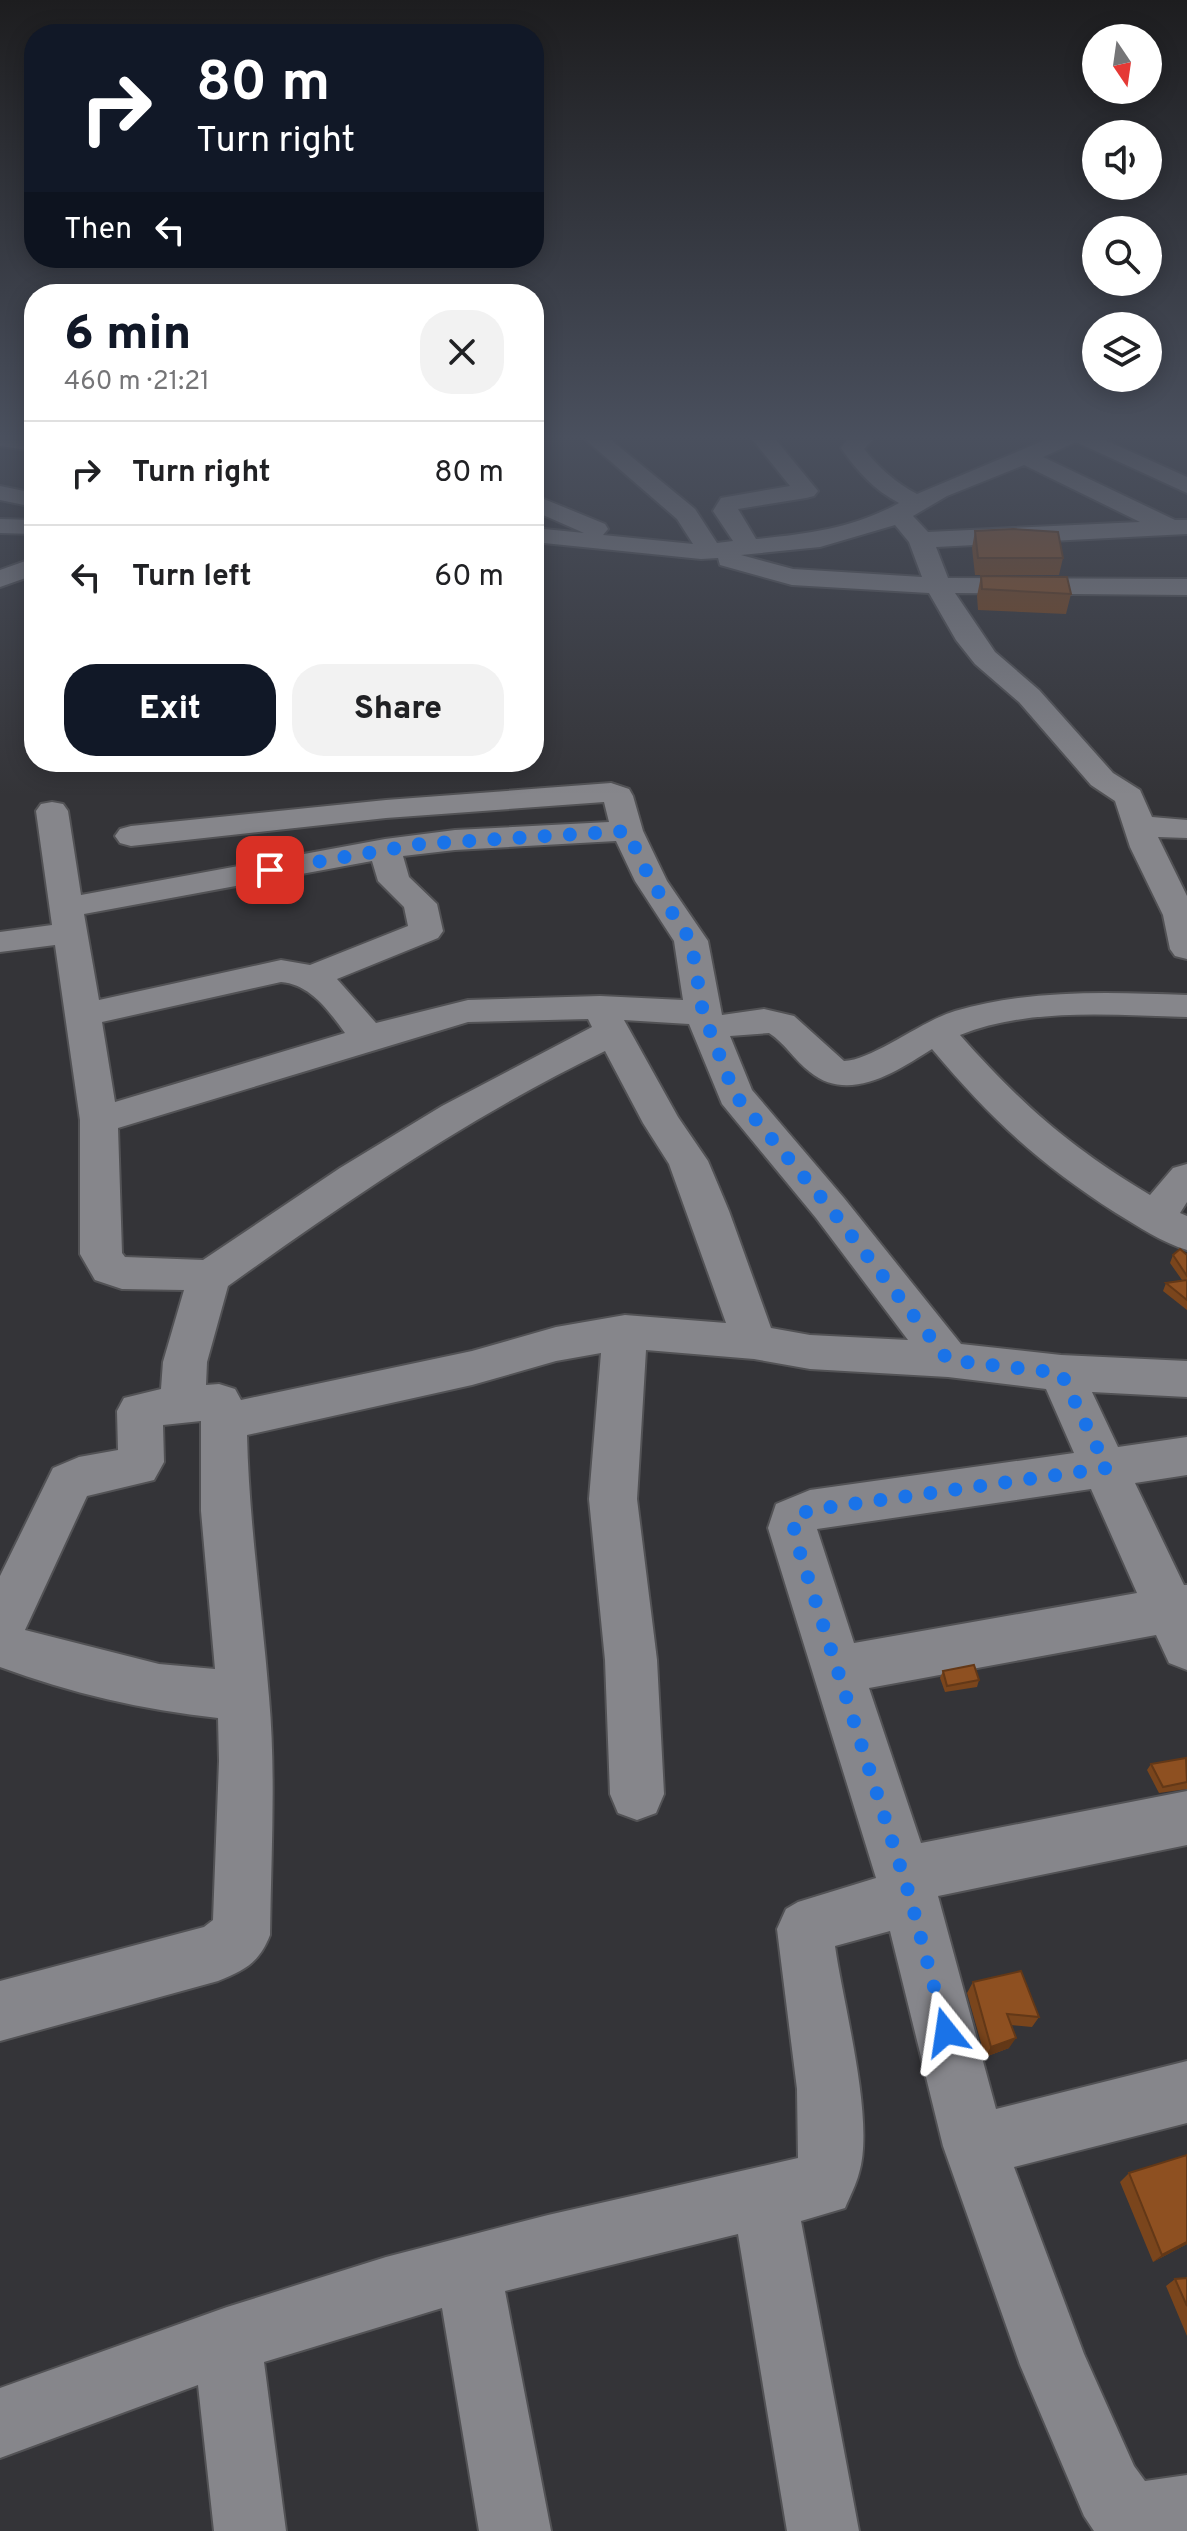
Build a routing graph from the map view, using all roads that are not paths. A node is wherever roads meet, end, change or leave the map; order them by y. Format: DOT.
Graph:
graph roads {
  1 [pos="727,558"];
  2 [pos="928,558"];
  3 [pos="24,570"];
  4 [pos="0,579"];
  5 [pos="938,586"];
  6 [pos="1187,587"];
  7 [pos="52,811"];
  8 [pos="1138,826"];
  9 [pos="1187,829"];
  10 [pos="627,831"];
  11 [pos="131,836"];
  12 [pos="385,849"];
  13 [pos="70,920"];
  14 [pos="0,942"];
  15 [pos="1187,949"];
  16 [pos="311,977"];
  17 [pos="1187,1006"];
  18 [pos="84,1015"];
  19 [pos="607,1020"];
  20 [pos="706,1021"];
  21 [pos="936,1031"];
  22 [pos="368,1039"];
  23 [pos="99,1120"];
  24 [pos="1187,1178"];
  25 [pos="1172,1226"];
  26 [pos="207,1279"];
  27 [pos="625,1332"];
  28 [pos="754,1342"];
  29 [pos="948,1360"];
  30 [pos="1061,1373"];
  31 [pos="1187,1379"];
  32 [pos="204,1413"];
  33 [pos="1187,1456"];
  34 [pos="1107,1468"];
  35 [pos="1181,1622"];
  36 [pos="0,1628"];
  37 [pos="0,1635"];
  38 [pos="837,1670"];
  39 [pos="243,1696"];
  40 [pos="637,1794"];
  41 [pos="1187,1818"];
  42 [pos="906,1886"];
  43 [pos="0,2011"];
  44 [pos="1187,2092"];
  45 [pos="975,2146"];
  46 [pos="764,2196"];
  47 [pos="468,2268"];
  48 [pos="227,2341"];
  49 [pos="0,2423"];
  50 [pos="1187,2511"];
  51 [pos="250,2531"];
  52 [pos="515,2531"];
  53 [pos="823,2531"];
  1 -- 5 [label="street"];
  2 -- 5 [label="street"];
  3 -- 4 [label="street"];
  5 -- 6 [label="street"];
  5 -- 8 [label="street"];
  7 -- 13 [label="street"];
  8 -- 9 [label="street"];
  8 -- 15 [label="street"];
  10 -- 11 [label="street"];
  10 -- 12 [label="street"];
  10 -- 20 [label="street"];
  12 -- 13 [label="street"];
  12 -- 16 [label="street"];
  13 -- 14 [label="street"];
  13 -- 18 [label="street"];
  16 -- 18 [label="street"];
  16 -- 22 [label="street"];
  17 -- 21 [label="street"];
  18 -- 23 [label="street"];
  19 -- 20 [label="street"];
  19 -- 22 [label="street"];
  19 -- 26 [label="street"];
  19 -- 28 [label="street"];
  20 -- 21 [label="street"];
  20 -- 29 [label="street"];
  21 -- 25 [label="street"];
  22 -- 23 [label="street"];
  23 -- 26 [label="street"];
  24 -- 25 [label="street"];
  26 -- 32 [label="street"];
  27 -- 28 [label="street"];
  27 -- 32 [label="street"];
  27 -- 40 [label="street"];
  28 -- 29 [label="street"];
  29 -- 30 [label="street"];
  30 -- 31 [label="street"];
  30 -- 34 [label="street"];
  32 -- 36 [label="street"];
  32 -- 39 [label="street"];
  33 -- 34 [label="street"];
  34 -- 35 [label="street"];
  34 -- 38 [label="street"];
  35 -- 38 [label="street"];
  37 -- 39 [label="street"];
  38 -- 42 [label="street"];
  39 -- 43 [label="street"];
  41 -- 42 [label="street"];
  42 -- 45 [label="street"];
  42 -- 46 [label="street"];
  44 -- 45 [label="street"];
  45 -- 50 [label="street"];
  46 -- 47 [label="street"];
  46 -- 53 [label="street"];
  47 -- 48 [label="street"];
  47 -- 52 [label="street"];
  48 -- 49 [label="street"];
  48 -- 51 [label="street"];
}
